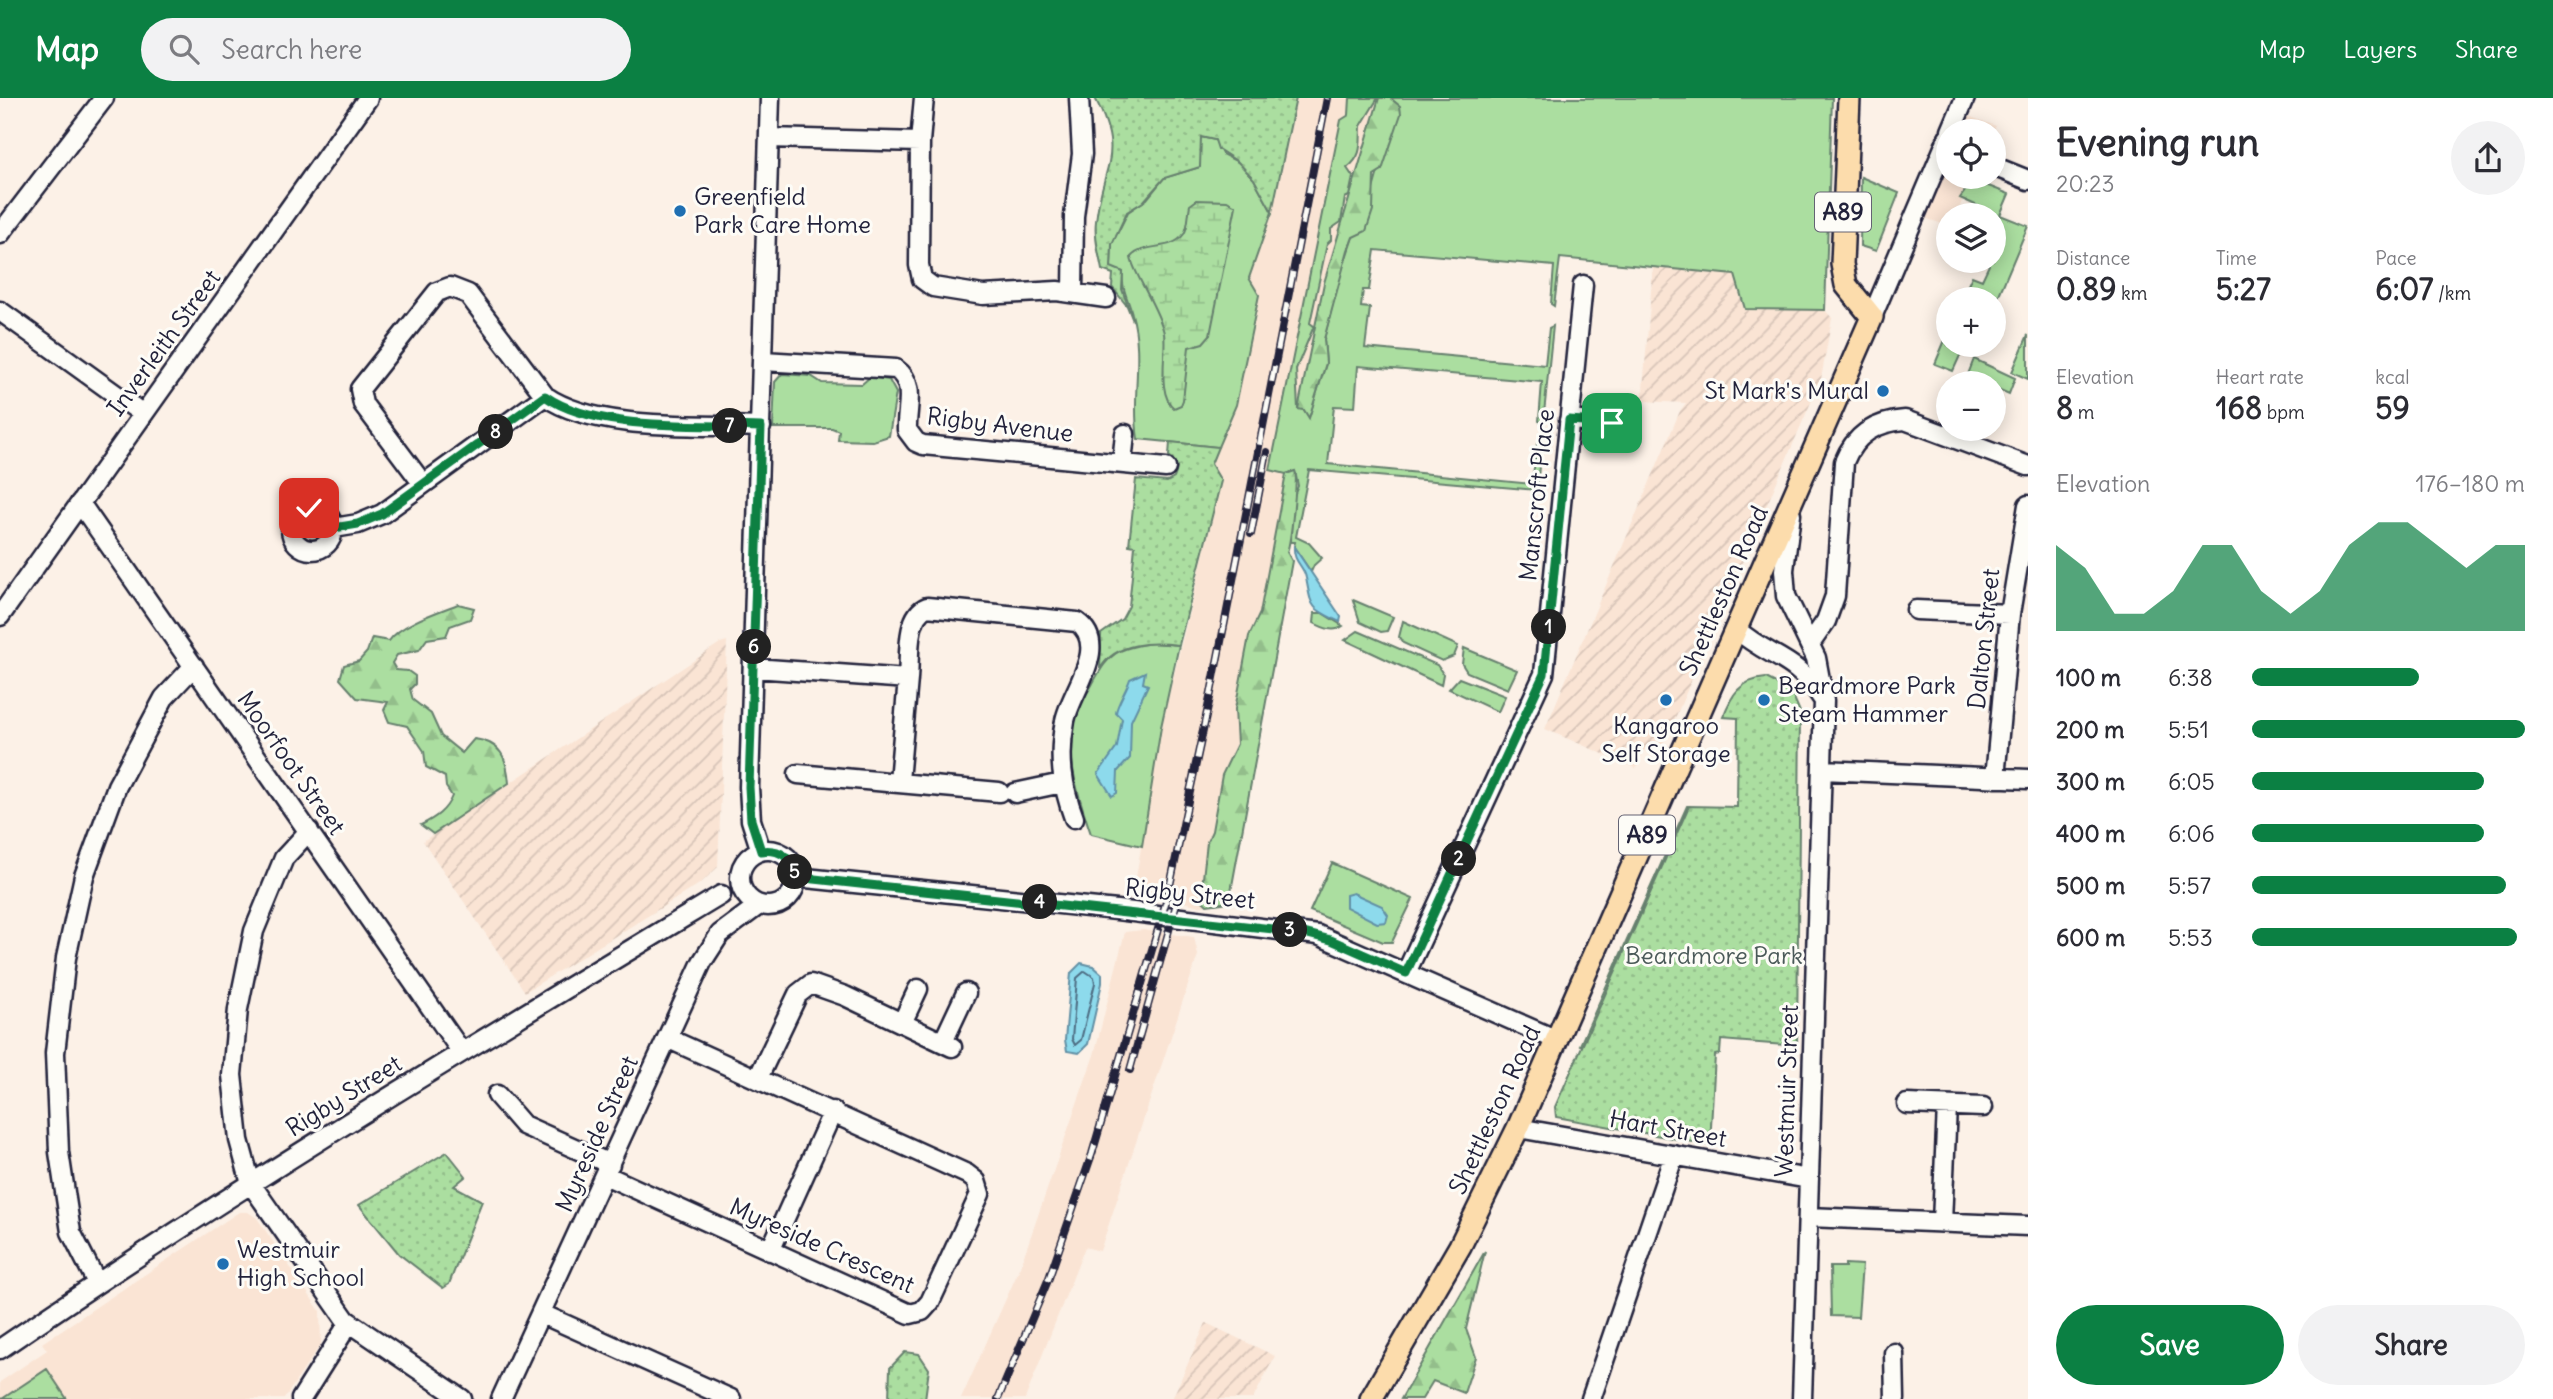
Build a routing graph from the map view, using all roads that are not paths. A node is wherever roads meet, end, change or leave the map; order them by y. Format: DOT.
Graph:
graph roads {
  1 [pos="104,98"];
  2 [pos="368,98"];
  3 [pos="770,98"];
  4 [pos="924,98"];
  5 [pos="1849,98"];
  6 [pos="1965,98"];
  7 [pos="1081,101"];
  8 [pos="1957,119"];
  9 [pos="769,138"];
  10 [pos="920,142"];
  11 [pos="1936,169"];
  12 [pos="2006,171"];
  13 [pos="2028,180"];
  14 [pos="0,234"];
  15 [pos="1583,285"];
  16 [pos="1073,292"];
  17 [pos="1106,298"];
  18 [pos="0,311"];
  19 [pos="1872,317"];
  20 [pos="763,361"];
  21 [pos="545,396"];
  22 [pos="143,414"];
  23 [pos="1569,420"];
  24 [pos="1612,423"];
  25 [pos="761,427"];
  26 [pos="1125,434"];
  27 [pos="1122,463"];
  28 [pos="2028,466"];
  29 [pos="1166,468"];
  30 [pos="423,484"];
  31 [pos="1794,496"];
  32 [pos="80,503"];
  33 [pos="2028,505"];
  34 [pos="334,528"];
  35 [pos="1916,610"];
  36 [pos="2010,614"];
  37 [pos="0,616"];
  38 [pos="1736,629"];
  39 [pos="1810,644"];
  40 [pos="194,666"];
  41 [pos="753,668"];
  42 [pos="908,678"];
  43 [pos="1824,701"];
  44 [pos="1822,770"];
  45 [pos="798,774"];
  46 [pos="1995,778"];
  47 [pos="2028,779"];
  48 [pos="899,781"];
  49 [pos="1062,783"];
  50 [pos="1073,818"];
  51 [pos="309,831"];
  52 [pos="761,851"];
  53 [pos="796,877"];
  54 [pos="721,895"];
  55 [pos="758,905"];
  56 [pos="1406,973"];
  57 [pos="918,989"];
  58 [pos="966,993"];
  59 [pos="902,1023"];
  60 [pos="667,1038"];
  61 [pos="1557,1040"];
  62 [pos="461,1051"];
  63 [pos="758,1078"];
  64 [pos="497,1095"];
  65 [pos="1907,1104"];
  66 [pos="1947,1106"];
  67 [pos="1983,1107"];
  68 [pos="833,1111"];
  69 [pos="1518,1128"];
  70 [pos="1674,1154"];
  71 [pos="607,1170"];
  72 [pos="1809,1179"];
  73 [pos="251,1184"];
  74 [pos="1808,1217"];
  75 [pos="1942,1222"];
  76 [pos="2028,1226"];
  77 [pos="770,1251"];
  78 [pos="97,1283"];
  79 [pos="542,1314"];
  80 [pos="349,1324"];
  81 [pos="0,1349"];
  82 [pos="1894,1353"];
  83 [pos="301,1399"];
  84 [pos="462,1399"];
  85 [pos="501,1399"];
  86 [pos="731,1399"];
  87 [pos="1371,1399"];
  88 [pos="1591,1399"];
  89 [pos="1802,1399"];
  90 [pos="1895,1399"];
  1 -- 14 [label="street"];
  2 -- 22 [label="street, Inverleith Street"];
  3 -- 9 [label="street"];
  4 -- 10 [label="street"];
  5 -- 19 [label="main road, A89"];
  6 -- 8 [label="street, Shettleston Road"];
  7 -- 16 [label="street"];
  9 -- 10 [label="street"];
  9 -- 20 [label="street"];
  10 -- 16 [label="street"];
  11 -- 19 [label="street, Shettleston Road"];
  12 -- 13 [label="street"];
  15 -- 23 [label="street, Manscroft Place"];
  16 -- 17 [label="street"];
  18 -- 22 [label="street"];
  19 -- 31 [label="main road, Shettleston Road / A89"];
  20 -- 25 [label="street"];
  20 -- 27 [label="street, Rigby Avenue"];
  21 -- 25 [label="street"];
  21 -- 30 [label="street"];
  21 -- 30 [label="street"];
  22 -- 32 [label="street, Inverleith Street"];
  23 -- 24 [label="street"];
  23 -- 56 [label="street, Manscroft Place"];
  25 -- 41 [label="street"];
  26 -- 27 [label="street"];
  27 -- 29 [label="street, Rigby Avenue"];
  28 -- 39 [label="street"];
  30 -- 34 [label="street"];
  31 -- 38 [label="main road, Shettleston Road / A89"];
  31 -- 39 [label="street, Westmuir Street"];
  32 -- 37 [label="street, Inverleith Street"];
  32 -- 40 [label="street, Moorfoot Street"];
  33 -- 36 [label="street, Dalton Street"];
  35 -- 36 [label="street"];
  36 -- 46 [label="street, Dalton Street"];
  38 -- 43 [label="street"];
  38 -- 61 [label="main road, Shettleston Road / A89"];
  39 -- 43 [label="street, Westmuir Street"];
  40 -- 51 [label="street, Moorfoot Street"];
  40 -- 78 [label="street"];
  41 -- 42 [label="street"];
  41 -- 52 [label="street"];
  42 -- 48 [label="street"];
  42 -- 49 [label="street"];
  43 -- 44 [label="street, Westmuir Street"];
  44 -- 46 [label="street"];
  44 -- 72 [label="street, Westmuir Street"];
  45 -- 48 [label="street"];
  46 -- 47 [label="street"];
  48 -- 49 [label="street"];
  49 -- 50 [label="street"];
  51 -- 62 [label="street, Moorfoot Street"];
  51 -- 73 [label="street"];
  52 -- 53 [label="street"];
  52 -- 55 [label="street"];
  53 -- 55 [label="street"];
  53 -- 56 [label="street, Rigby Street"];
  54 -- 62 [label="street, Rigby Street"];
  55 -- 60 [label="street, Myreside Street"];
  56 -- 61 [label="street, Rigby Street"];
  57 -- 59 [label="street"];
  58 -- 59 [label="street"];
  59 -- 63 [label="street"];
  60 -- 63 [label="street, Myreside Crescent"];
  60 -- 71 [label="street, Myreside Street"];
  61 -- 69 [label="main road, Shettleston Road / A89"];
  62 -- 73 [label="street, Rigby Street"];
  63 -- 68 [label="street, Myreside Crescent"];
  64 -- 71 [label="street, Myreside Crescent"];
  65 -- 66 [label="street"];
  66 -- 67 [label="street"];
  66 -- 75 [label="street"];
  68 -- 77 [label="street"];
  68 -- 77 [label="street, Myreside Crescent"];
  69 -- 70 [label="street, Hart Street"];
  69 -- 87 [label="main road, Shettleston Road / A89"];
  70 -- 72 [label="street, Hart Street"];
  70 -- 88 [label="street"];
  71 -- 77 [label="street, Myreside Crescent"];
  71 -- 79 [label="street, Myreside Street"];
  72 -- 74 [label="street, Westmuir Street"];
  73 -- 78 [label="street, Rigby Street"];
  73 -- 80 [label="street"];
  74 -- 75 [label="street"];
  74 -- 89 [label="street, Westmuir Street"];
  75 -- 76 [label="street"];
  78 -- 81 [label="street, Rigby Street"];
  79 -- 85 [label="street, Myreside Street"];
  79 -- 86 [label="street"];
  80 -- 83 [label="street"];
  80 -- 84 [label="street"];
  82 -- 90 [label="street"];
}
